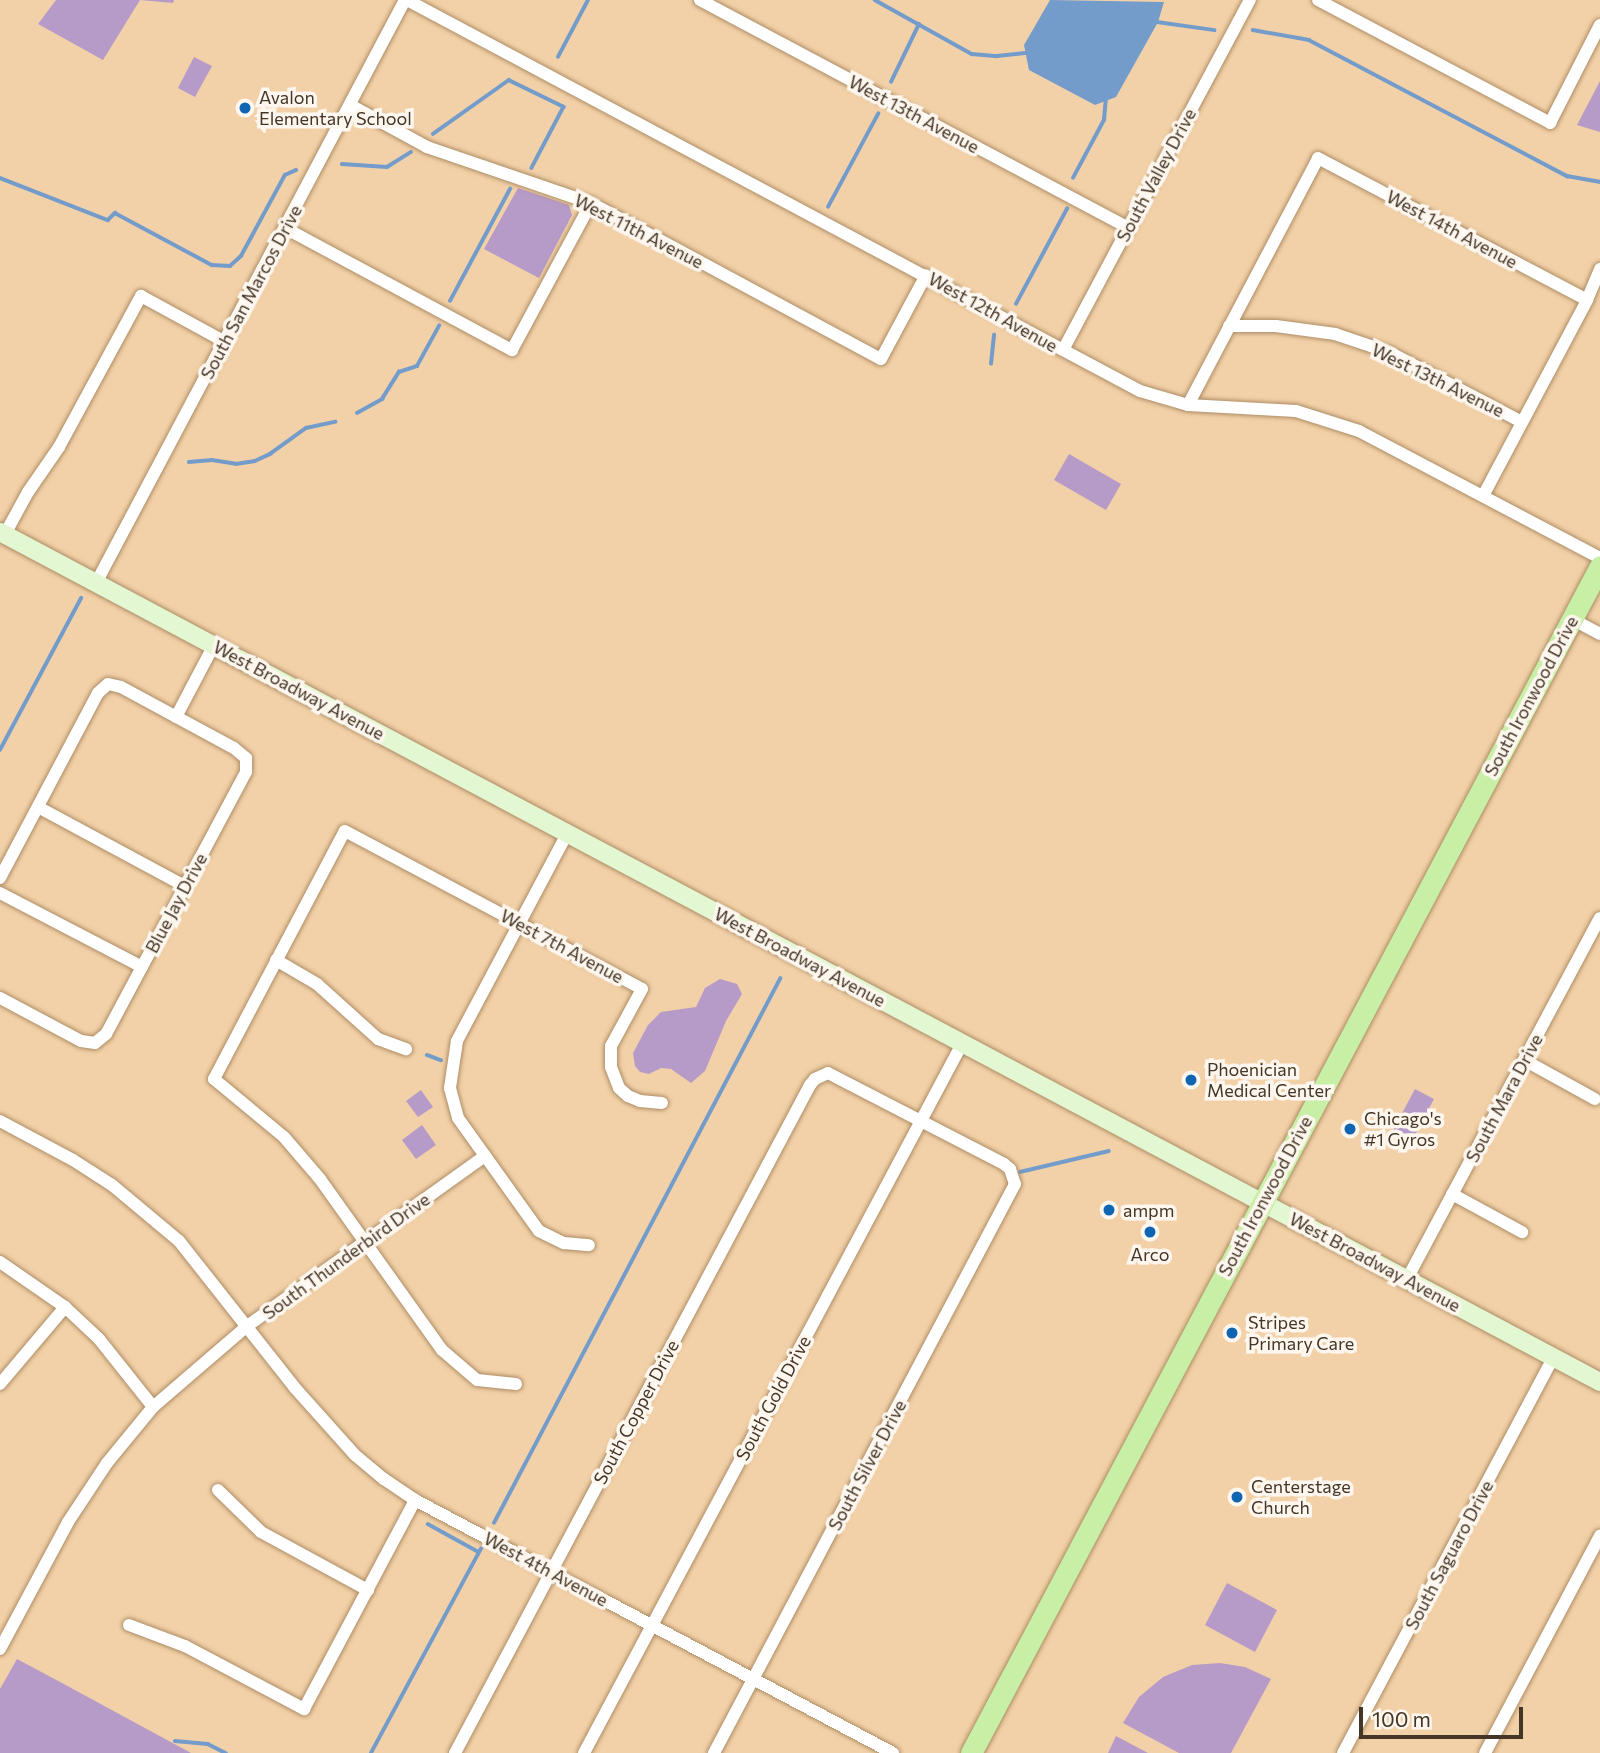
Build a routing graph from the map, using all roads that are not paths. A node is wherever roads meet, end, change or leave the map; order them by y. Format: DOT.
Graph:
graph roads {
  1 [pos="406,0"];
  2 [pos="700,0"];
  3 [pos="1250,0"];
  4 [pos="1318,0"];
  5 [pos="1600,25"];
  6 [pos="350,105"];
  7 [pos="590,203"];
  8 [pos="285,228"];
  9 [pos="1128,228"];
  10 [pos="1600,268"];
  11 [pos="926,275"];
  12 [pos="1587,300"];
  13 [pos="1229,326"];
  14 [pos="225,342"];
  15 [pos="1063,350"];
  16 [pos="1188,405"];
  17 [pos="1522,422"];
  18 [pos="1483,496"];
  19 [pos="3,533"];
  20 [pos="1600,558"];
  21 [pos="1600,566"];
  22 [pos="96,583"];
  23 [pos="1572,619"];
  24 [pos="1600,634"];
  25 [pos="214,645"];
  26 [pos="176,717"];
  27 [pos="38,807"];
  28 [pos="568,832"];
  29 [pos="0,878"];
  30 [pos="185,886"];
  31 [pos="0,892"];
  32 [pos="1600,918"];
  33 [pos="519,924"];
  34 [pos="1596,935"];
  35 [pos="276,960"];
  36 [pos="142,967"];
  37 [pos="0,998"];
  38 [pos="961,1044"];
  39 [pos="406,1049"];
  40 [pos="1524,1059"];
  41 [pos="1595,1099"];
  42 [pos="662,1103"];
  43 [pos="0,1121"];
  44 [pos="920,1121"];
  45 [pos="485,1156"];
  46 [pos="1452,1194"];
  47 [pos="1262,1203"];
  48 [pos="1522,1231"];
  49 [pos="365,1242"];
  50 [pos="589,1245"];
  51 [pos="0,1262"];
  52 [pos="1408,1279"];
  53 [pos="65,1307"];
  54 [pos="246,1327"];
  55 [pos="1554,1357"];
  56 [pos="1600,1382"];
  57 [pos="0,1384"];
  58 [pos="516,1384"];
  59 [pos="153,1407"];
  60 [pos="218,1490"];
  61 [pos="415,1500"];
  62 [pos="1600,1536"];
  63 [pos="551,1572"];
  64 [pos="368,1590"];
  65 [pos="129,1625"];
  66 [pos="652,1626"];
  67 [pos="0,1648"];
  68 [pos="753,1679"];
  69 [pos="455,1753"];
  70 [pos="584,1753"];
  71 [pos="714,1753"];
  72 [pos="893,1753"];
  73 [pos="971,1753"];
  74 [pos="1343,1753"];
  75 [pos="1485,1753"];
  1 -- 6 [label="street, South San Marcos Drive"];
  1 -- 11 [label="street, West 12th Avenue"];
  2 -- 9 [label="street, West 13th Avenue"];
  3 -- 9 [label="street, South Valley Drive"];
  4 -- 5 [label="street"];
  6 -- 7 [label="street, West 11th Avenue"];
  6 -- 8 [label="street, South San Marcos Drive"];
  7 -- 8 [label="street"];
  7 -- 11 [label="street, West 11th Avenue"];
  8 -- 14 [label="street, South San Marcos Drive"];
  9 -- 15 [label="street, South Valley Drive"];
  10 -- 12 [label="street"];
  11 -- 15 [label="street, West 12th Avenue"];
  12 -- 13 [label="street, West 14th Avenue"];
  12 -- 17 [label="street"];
  13 -- 16 [label="street"];
  13 -- 17 [label="street, West 13th Avenue"];
  14 -- 19 [label="street"];
  14 -- 22 [label="street, South San Marcos Drive"];
  15 -- 16 [label="street, West 12th Avenue"];
  16 -- 18 [label="street, West 12th Avenue"];
  17 -- 18 [label="street"];
  18 -- 20 [label="street, West 12th Avenue"];
  19 -- 22 [label="main road, West Broadway Avenue"];
  21 -- 23 [label="main road, South Ironwood Drive"];
  22 -- 25 [label="main road, West Broadway Avenue"];
  23 -- 24 [label="street"];
  23 -- 47 [label="main road, South Ironwood Drive"];
  25 -- 26 [label="street"];
  25 -- 28 [label="main road, West Broadway Avenue"];
  26 -- 27 [label="street"];
  26 -- 30 [label="street, Blue Jay Drive"];
  27 -- 29 [label="street"];
  27 -- 30 [label="street"];
  28 -- 33 [label="street"];
  28 -- 38 [label="main road, West Broadway Avenue"];
  30 -- 36 [label="street, Blue Jay Drive"];
  31 -- 36 [label="street"];
  32 -- 34 [label="street, South Mara Drive"];
  33 -- 35 [label="street, West 7th Avenue"];
  33 -- 42 [label="street, West 7th Avenue"];
  33 -- 45 [label="street"];
  34 -- 40 [label="street, South Mara Drive"];
  35 -- 39 [label="street"];
  35 -- 49 [label="street"];
  36 -- 37 [label="street, Blue Jay Drive"];
  38 -- 44 [label="street, South Gold Drive"];
  38 -- 47 [label="main road, West Broadway Avenue"];
  40 -- 41 [label="street"];
  40 -- 46 [label="street, South Mara Drive"];
  43 -- 54 [label="street, West 4th Avenue"];
  44 -- 63 [label="street, South Copper Drive"];
  44 -- 66 [label="street, South Gold Drive"];
  44 -- 68 [label="street, South Silver Drive"];
  45 -- 49 [label="street, South Thunderbird Drive"];
  45 -- 50 [label="street"];
  46 -- 48 [label="street"];
  46 -- 52 [label="street, South Mara Drive"];
  47 -- 52 [label="main road, West Broadway Avenue"];
  47 -- 73 [label="main road, South Ironwood Drive"];
  49 -- 54 [label="street, South Thunderbird Drive"];
  49 -- 58 [label="street"];
  51 -- 53 [label="street"];
  52 -- 55 [label="main road, West Broadway Avenue"];
  53 -- 57 [label="street"];
  53 -- 59 [label="street"];
  54 -- 59 [label="street, South Thunderbird Drive"];
  54 -- 61 [label="street, West 4th Avenue"];
  55 -- 56 [label="main road, West Broadway Avenue"];
  55 -- 74 [label="street, South Saguaro Drive"];
  59 -- 67 [label="street, South Thunderbird Drive"];
  60 -- 64 [label="street"];
  61 -- 63 [label="street, West 4th Avenue"];
  61 -- 64 [label="street"];
  62 -- 75 [label="street"];
  63 -- 66 [label="street, West 4th Avenue"];
  63 -- 69 [label="street, South Copper Drive"];
  64 -- 65 [label="street"];
  66 -- 68 [label="street, West 4th Avenue"];
  66 -- 70 [label="street, South Gold Drive"];
  68 -- 71 [label="street, South Silver Drive"];
  68 -- 72 [label="street, West 4th Avenue"];
}
